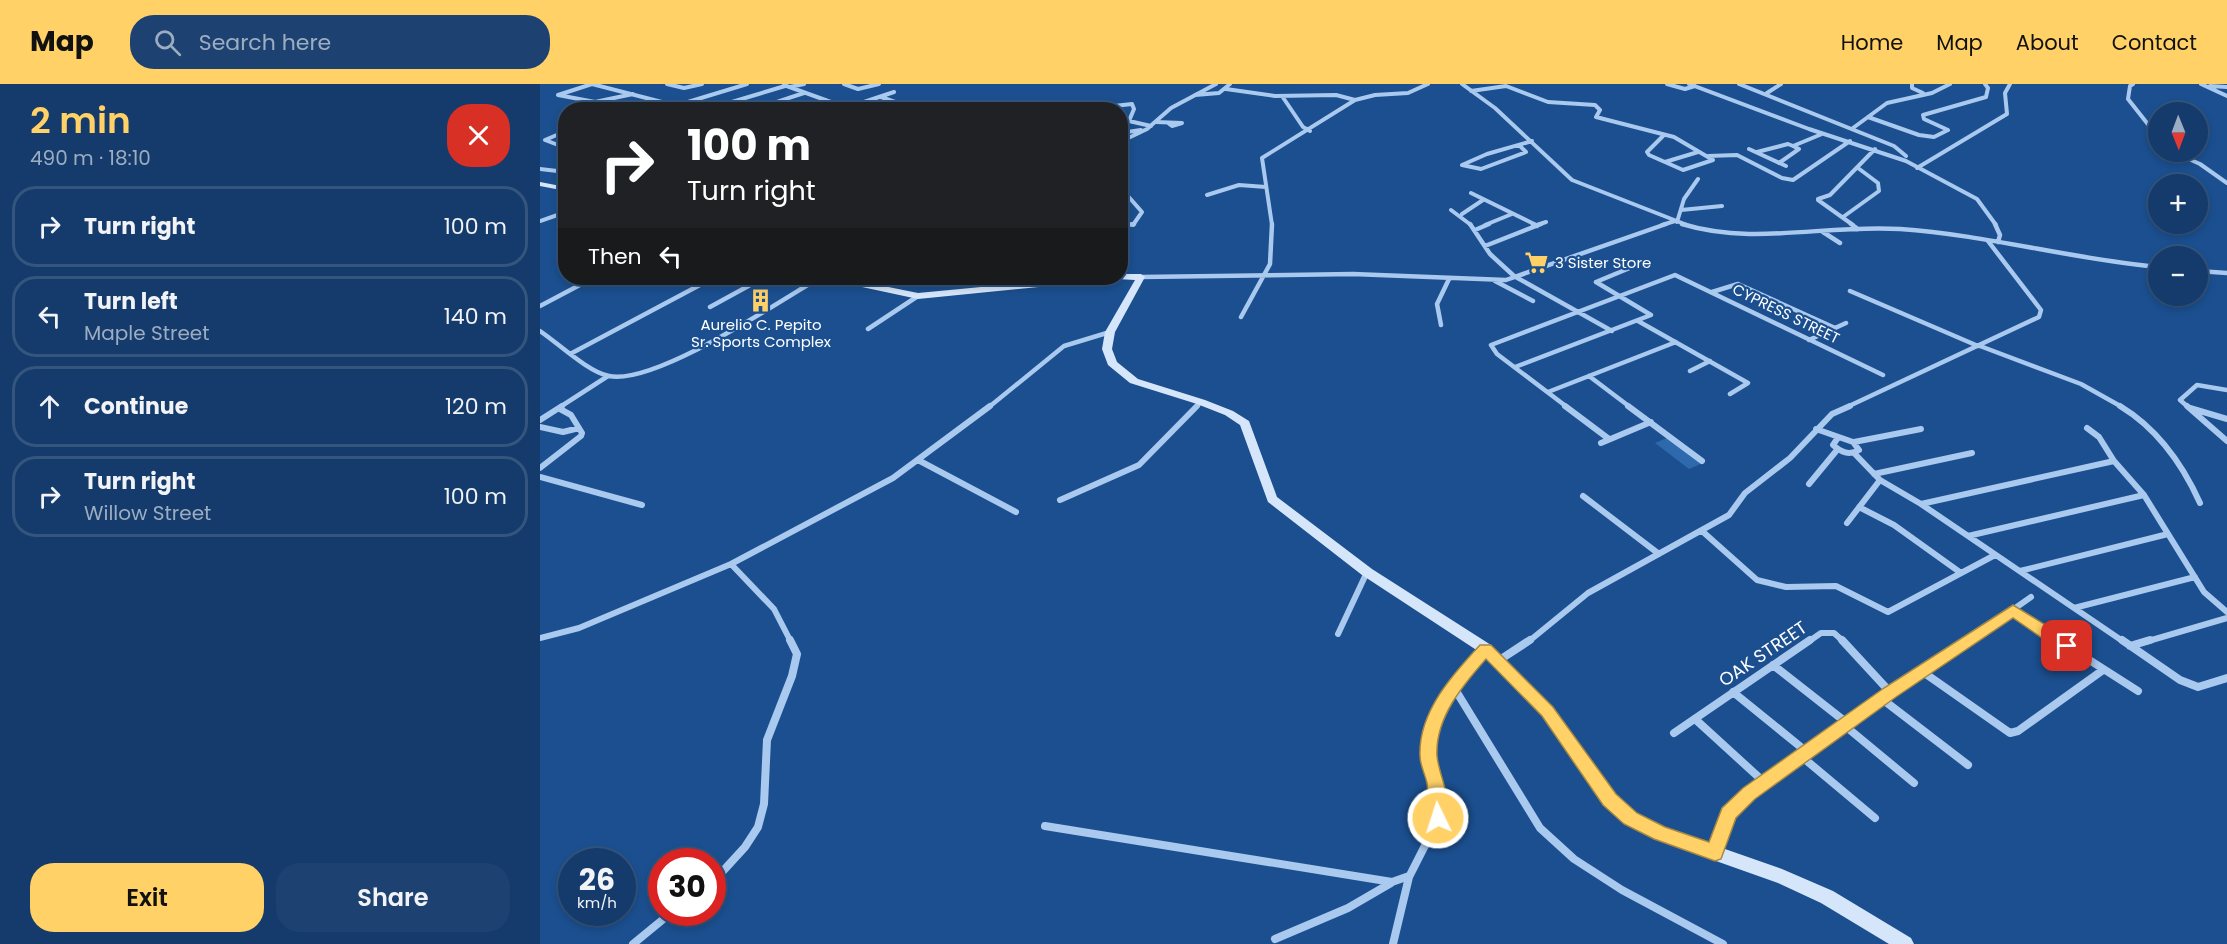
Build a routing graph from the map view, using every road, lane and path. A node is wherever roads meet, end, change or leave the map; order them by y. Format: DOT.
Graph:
graph roads {
  1 [pos="592,84"];
  2 [pos="667,84"];
  3 [pos="702,84"];
  4 [pos="747,84"];
  5 [pos="804,84"];
  6 [pos="844,84"];
  7 [pos="879,84"];
  8 [pos="1216,84"];
  9 [pos="1230,84"];
  10 [pos="1428,84"];
  11 [pos="1462,84"];
  12 [pos="1668,84"];
  13 [pos="1689,84"];
  14 [pos="1739,84"];
  15 [pos="1781,84"];
  16 [pos="1912,84"];
  17 [pos="1950,84"];
  18 [pos="1985,84"];
  19 [pos="2010,84"];
  20 [pos="2133,84"];
  21 [pos="2201,84"];
  22 [pos="785,86"];
  23 [pos="1695,86"];
  24 [pos="2206,86"];
  25 [pos="1226,89"];
  26 [pos="1471,91"];
  27 [pos="894,92"];
  28 [pos="805,93"];
  29 [pos="1767,93"];
  30 [pos="2227,93"];
  31 [pos="633,94"];
  32 [pos="899,94"];
  33 [pos="1925,94"];
  34 [pos="1194,95"];
  35 [pos="1282,96"];
  36 [pos="880,97"];
  37 [pos="886,98"];
  38 [pos="826,100"];
  39 [pos="1355,100"];
  40 [pos="665,102"];
  41 [pos="687,102"];
  42 [pos="732,102"];
  43 [pos="777,102"];
  44 [pos="820,102"];
  45 [pos="832,102"];
  46 [pos="865,102"];
  47 [pos="875,102"];
  48 [pos="895,102"];
  49 [pos="1128,104"];
  50 [pos="1868,117"];
  51 [pos="1168,123"];
  52 [pos="1154,124"];
  53 [pos="2148,124"];
  54 [pos="1853,128"];
  55 [pos="1147,129"];
  56 [pos="1310,130"];
  57 [pos="1128,132"];
  58 [pos="1823,133"];
  59 [pos="558,134"];
  60 [pos="1664,135"];
  61 [pos="1128,138"];
  62 [pos="545,140"];
  63 [pos="1532,141"];
  64 [pos="1850,141"];
  65 [pos="540,142"];
  66 [pos="1519,144"];
  67 [pos="558,145"];
  68 [pos="1793,146"];
  69 [pos="1749,149"];
  70 [pos="1875,149"];
  71 [pos="1698,152"];
  72 [pos="1757,152"];
  73 [pos="1708,156"];
  74 [pos="1906,156"];
  75 [pos="1665,162"];
  76 [pos="2196,162"];
  77 [pos="1779,163"];
  78 [pos="1786,166"];
  79 [pos="1858,168"];
  80 [pos="1917,168"];
  81 [pos="540,169"];
  82 [pos="558,171"];
  83 [pos="1698,179"];
  84 [pos="2227,183"];
  85 [pos="540,184"];
  86 [pos="558,187"];
  87 [pos="1266,187"];
  88 [pos="1471,194"];
  89 [pos="1129,195"];
  90 [pos="1207,195"];
  91 [pos="1483,200"];
  92 [pos="1722,206"];
  93 [pos="1450,210"];
  94 [pos="1681,210"];
  95 [pos="1462,214"];
  96 [pos="1512,214"];
  97 [pos="558,215"];
  98 [pos="1843,217"];
  99 [pos="540,221"];
  100 [pos="1676,221"];
  101 [pos="1546,222"];
  102 [pos="1128,225"];
  103 [pos="1537,226"];
  104 [pos="1858,229"];
  105 [pos="1474,230"];
  106 [pos="1823,231"];
  107 [pos="1988,241"];
  108 [pos="1998,242"];
  109 [pos="1840,243"];
  110 [pos="1485,246"];
  111 [pos="2148,266"];
  112 [pos="1632,267"];
  113 [pos="2208,271"];
  114 [pos="2227,271"];
  115 [pos="1269,274"];
  116 [pos="1128,277"];
  117 [pos="1141,277"];
  118 [pos="1516,278"];
  119 [pos="1449,279"];
  120 [pos="1494,280"];
  121 [pos="580,285"];
  122 [pos="700,285"];
  123 [pos="750,285"];
  124 [pos="807,285"];
  125 [pos="867,285"];
  126 [pos="1016,285"];
  127 [pos="1850,291"];
  128 [pos="1712,292"];
  129 [pos="1618,295"];
  130 [pos="918,296"];
  131 [pos="1533,301"];
  132 [pos="540,306"];
  133 [pos="710,307"];
  134 [pos="1579,311"];
  135 [pos="1241,317"];
  136 [pos="1638,321"];
  137 [pos="1846,323"];
  138 [pos="1441,325"];
  139 [pos="1835,328"];
  140 [pos="868,329"];
  141 [pos="540,331"];
  142 [pos="1612,331"];
  143 [pos="1110,333"];
  144 [pos="1809,340"];
  145 [pos="1676,342"];
  146 [pos="1979,346"];
  147 [pos="572,353"];
  148 [pos="1710,361"];
  149 [pos="1515,367"];
  150 [pos="1690,371"];
  151 [pos="1883,375"];
  152 [pos="608,376"];
  153 [pos="1589,376"];
  154 [pos="2227,390"];
  155 [pos="1548,392"];
  156 [pos="1730,394"];
  157 [pos="1202,402"];
  158 [pos="2187,407"];
  159 [pos="560,409"];
  160 [pos="2227,419"];
  161 [pos="540,420"];
  162 [pos="1651,422"];
  163 [pos="540,427"];
  164 [pos="579,428"];
  165 [pos="2087,428"];
  166 [pos="1816,429"];
  167 [pos="1921,429"];
  168 [pos="1609,439"];
  169 [pos="1837,439"];
  170 [pos="2227,441"];
  171 [pos="1854,442"];
  172 [pos="1601,443"];
  173 [pos="1838,450"];
  174 [pos="1854,453"];
  175 [pos="1972,453"];
  176 [pos="918,460"];
  177 [pos="1701,461"];
  178 [pos="2114,461"];
  179 [pos="540,468"];
  180 [pos="1874,474"];
  181 [pos="540,477"];
  182 [pos="1880,480"];
  183 [pos="1809,484"];
  184 [pos="2144,495"];
  185 [pos="1583,496"];
  186 [pos="1060,500"];
  187 [pos="2200,503"];
  188 [pos="1921,504"];
  189 [pos="642,505"];
  190 [pos="1859,507"];
  191 [pos="1016,512"];
  192 [pos="1847,523"];
  193 [pos="1702,531"];
  194 [pos="2168,534"];
  195 [pos="1968,536"];
  196 [pos="1659,554"];
  197 [pos="1995,555"];
  198 [pos="731,564"];
  199 [pos="2020,571"];
  200 [pos="1367,572"];
  201 [pos="1961,573"];
  202 [pos="2195,577"];
  203 [pos="2031,597"];
  204 [pos="2074,608"];
  205 [pos="2013,611"];
  206 [pos="2227,612"];
  207 [pos="2227,618"];
  208 [pos="1338,634"];
  209 [pos="540,638"];
  210 [pos="2130,646"];
  211 [pos="1486,649"];
  212 [pos="1498,661"];
  213 [pos="1773,665"];
  214 [pos="2103,670"];
  215 [pos="1923,672"];
  216 [pos="2227,678"];
  217 [pos="1452,686"];
  218 [pos="2138,691"];
  219 [pos="1733,692"];
  220 [pos="1890,693"];
  221 [pos="1882,699"];
  222 [pos="1695,719"];
  223 [pos="1845,724"];
  224 [pos="1674,733"];
  225 [pos="1804,754"];
  226 [pos="1968,765"];
  227 [pos="1764,782"];
  228 [pos="1914,783"];
  229 [pos="1875,818"];
  230 [pos="1045,826"];
  231 [pos="1715,853"];
  232 [pos="726,868"];
  233 [pos="1409,876"];
  234 [pos="1392,882"];
  235 [pos="655,926"];
  236 [pos="1275,939"];
  237 [pos="633,944"];
  238 [pos="1393,944"];
  239 [pos="1723,944"];
  240 [pos="1905,944"];
  1 -- 31 [label="street"];
  1 -- 31 [label="street"];
  2 -- 3 [label="street"];
  4 -- 41 [label="street"];
  5 -- 22 [label="street"];
  6 -- 7 [label="street"];
  8 -- 34 [label="street"];
  9 -- 25 [label="street"];
  10 -- 39 [label="street"];
  11 -- 26 [label="street"];
  12 -- 23 [label="street"];
  13 -- 23 [label="street"];
  14 -- 29 [label="street"];
  15 -- 29 [label="street"];
  16 -- 33 [label="street"];
  17 -- 33 [label="street"];
  18 -- 50 [label="street"];
  19 -- 80 [label="street"];
  20 -- 53 [label="street"];
  21 -- 24 [label="street"];
  22 -- 28 [label="street"];
  22 -- 42 [label="street"];
  23 -- 58 [label="street"];
  24 -- 30 [label="street"];
  24 -- 30 [label="street"];
  25 -- 34 [label="street"];
  25 -- 35 [label="street"];
  26 -- 60 [label="street"];
  26 -- 63 [label="street"];
  27 -- 36 [label="street"];
  28 -- 38 [label="street"];
  28 -- 43 [label="street"];
  29 -- 54 [label="street"];
  31 -- 40 [label="street"];
  32 -- 37 [label="street"];
  33 -- 50 [label="street"];
  34 -- 52 [label="street"];
  35 -- 39 [label="street"];
  35 -- 56 [label="street"];
  36 -- 37 [label="street"];
  36 -- 46 [label="street"];
  37 -- 47 [label="street"];
  37 -- 48 [label="street"];
  38 -- 44 [label="street"];
  38 -- 45 [label="street"];
  39 -- 56 [label="street"];
  49 -- 52 [label="street"];
  50 -- 54 [label="street"];
  51 -- 52 [label="street"];
  52 -- 55 [label="street"];
  54 -- 74 [label="street"];
  55 -- 57 [label="street"];
  55 -- 61 [label="street"];
  56 -- 87 [label="street"];
  58 -- 64 [label="street"];
  58 -- 68 [label="street"];
  59 -- 62 [label="street"];
  60 -- 71 [label="street"];
  60 -- 75 [label="street"];
  62 -- 65 [label="street"];
  62 -- 67 [label="street"];
  63 -- 66 [label="street"];
  63 -- 100 [label="street"];
  64 -- 70 [label="street"];
  64 -- 73 [label="street"];
  66 -- 66 [label="street"];
  68 -- 72 [label="street"];
  68 -- 77 [label="street"];
  69 -- 72 [label="street"];
  70 -- 79 [label="street"];
  70 -- 80 [label="street"];
  71 -- 73 [label="street"];
  71 -- 75 [label="street"];
  72 -- 77 [label="street"];
  73 -- 75 [label="street"];
  76 -- 84 [label="street"];
  77 -- 78 [label="street"];
  79 -- 98 [label="street"];
  79 -- 98 [label="street"];
  80 -- 108 [label="street"];
  81 -- 82 [label="street"];
  83 -- 94 [label="street"];
  85 -- 86 [label="street"];
  87 -- 90 [label="street"];
  87 -- 115 [label="street"];
  88 -- 91 [label="street"];
  89 -- 102 [label="street"];
  91 -- 95 [label="street"];
  91 -- 96 [label="street"];
  92 -- 94 [label="street"];
  93 -- 95 [label="street"];
  94 -- 100 [label="street"];
  95 -- 105 [label="street"];
  96 -- 103 [label="street"];
  96 -- 105 [label="street"];
  97 -- 99 [label="street"];
  98 -- 104 [label="street"];
  100 -- 106 [label="street"];
  100 -- 118 [label="street"];
  101 -- 103 [label="street"];
  103 -- 110 [label="street"];
  104 -- 106 [label="street"];
  104 -- 107 [label="street"];
  105 -- 110 [label="street"];
  106 -- 109 [label="street"];
  107 -- 108 [label="street"];
  107 -- 146 [label="street"];
  108 -- 111 [label="street"];
  110 -- 118 [label="street"];
  112 -- 129 [label="street"];
  113 -- 114 [label="street"];
  115 -- 117 [label="street"];
  115 -- 119 [label="street"];
  115 -- 135 [label="street"];
  116 -- 117 [label="street"];
  117 -- 143 [label="street"];
  118 -- 120 [label="street"];
  118 -- 134 [label="street"];
  119 -- 120 [label="street"];
  119 -- 138 [label="street"];
  120 -- 131 [label="street"];
  121 -- 132 [label="street"];
  122 -- 147 [label="street"];
  123 -- 133 [label="street"];
  124 -- 152 [label="street"];
  125 -- 130 [label="street"];
  126 -- 130 [label="street"];
  127 -- 146 [label="street"];
  128 -- 129 [label="street, CYPRESS STREET"];
  128 -- 139 [label="street"];
  128 -- 144 [label="street, CYPRESS STREET"];
  129 -- 134 [label="street"];
  129 -- 136 [label="street"];
  130 -- 140 [label="street"];
  134 -- 142 [label="street"];
  134 -- 149 [label="street"];
  136 -- 142 [label="street"];
  136 -- 145 [label="street"];
  137 -- 139 [label="street"];
  139 -- 144 [label="street"];
  141 -- 147 [label="street"];
  142 -- 149 [label="street"];
  143 -- 157 [label="street"];
  143 -- 176 [label="street"];
  144 -- 151 [label="street, CYPRESS STREET"];
  145 -- 148 [label="street"];
  145 -- 153 [label="street"];
  146 -- 166 [label="street"];
  146 -- 187 [label="street"];
  147 -- 152 [label="street"];
  148 -- 150 [label="street"];
  148 -- 156 [label="street"];
  149 -- 155 [label="street"];
  152 -- 159 [label="street"];
  153 -- 155 [label="street"];
  153 -- 162 [label="street"];
  154 -- 158 [label="street"];
  155 -- 168 [label="street"];
  157 -- 186 [label="street"];
  157 -- 200 [label="street"];
  158 -- 160 [label="street"];
  158 -- 170 [label="street"];
  159 -- 161 [label="street"];
  159 -- 164 [label="street"];
  162 -- 168 [label="street"];
  162 -- 177 [label="street"];
  163 -- 164 [label="street"];
  164 -- 179 [label="street"];
  165 -- 178 [label="street"];
  166 -- 169 [label="street"];
  166 -- 193 [label="street"];
  167 -- 171 [label="street"];
  168 -- 172 [label="street"];
  169 -- 171 [label="street"];
  169 -- 173 [label="street"];
  171 -- 174 [label="street"];
  173 -- 174 [label="street"];
  173 -- 183 [label="street"];
  174 -- 180 [label="street"];
  175 -- 180 [label="street"];
  176 -- 191 [label="street"];
  176 -- 198 [label="street"];
  178 -- 184 [label="street"];
  178 -- 188 [label="street"];
  180 -- 182 [label="street"];
  181 -- 189 [label="street"];
  182 -- 188 [label="street"];
  182 -- 190 [label="street"];
  184 -- 194 [label="street"];
  184 -- 195 [label="street"];
  185 -- 196 [label="street"];
  188 -- 195 [label="street"];
  190 -- 192 [label="street"];
  190 -- 201 [label="street"];
  193 -- 196 [label="street"];
  193 -- 201 [label="street"];
  194 -- 199 [label="street"];
  194 -- 202 [label="street"];
  195 -- 197 [label="street"];
  196 -- 212 [label="street"];
  197 -- 199 [label="street"];
  197 -- 201 [label="street"];
  198 -- 209 [label="street"];
  198 -- 232 [label="street"];
  199 -- 204 [label="street"];
  200 -- 208 [label="street"];
  200 -- 211 [label="street"];
  202 -- 204 [label="street"];
  202 -- 206 [label="street"];
  203 -- 205 [label="street"];
  204 -- 210 [label="street"];
  205 -- 214 [label="street"];
  205 -- 215 [label="street"];
  207 -- 210 [label="street"];
  210 -- 216 [label="street"];
  211 -- 212 [label="street"];
  211 -- 217 [label="street"];
  212 -- 231 [label="street"];
  213 -- 219 [label="street, OAK STREET"];
  213 -- 220 [label="street, OAK STREET"];
  213 -- 223 [label="street"];
  214 -- 215 [label="street"];
  214 -- 218 [label="street"];
  215 -- 220 [label="street"];
  217 -- 233 [label="street"];
  217 -- 239 [label="street"];
  219 -- 222 [label="street, OAK STREET"];
  219 -- 225 [label="street"];
  220 -- 221 [label="street"];
  221 -- 223 [label="street"];
  221 -- 226 [label="street"];
  222 -- 224 [label="street, OAK STREET"];
  222 -- 227 [label="street"];
  223 -- 225 [label="street"];
  223 -- 228 [label="street"];
  225 -- 227 [label="street"];
  225 -- 229 [label="street"];
  227 -- 231 [label="street"];
  230 -- 234 [label="street"];
  231 -- 240 [label="street"];
  233 -- 234 [label="street"];
  233 -- 238 [label="street"];
  234 -- 236 [label="street"];
  235 -- 237 [label="street"];
}
